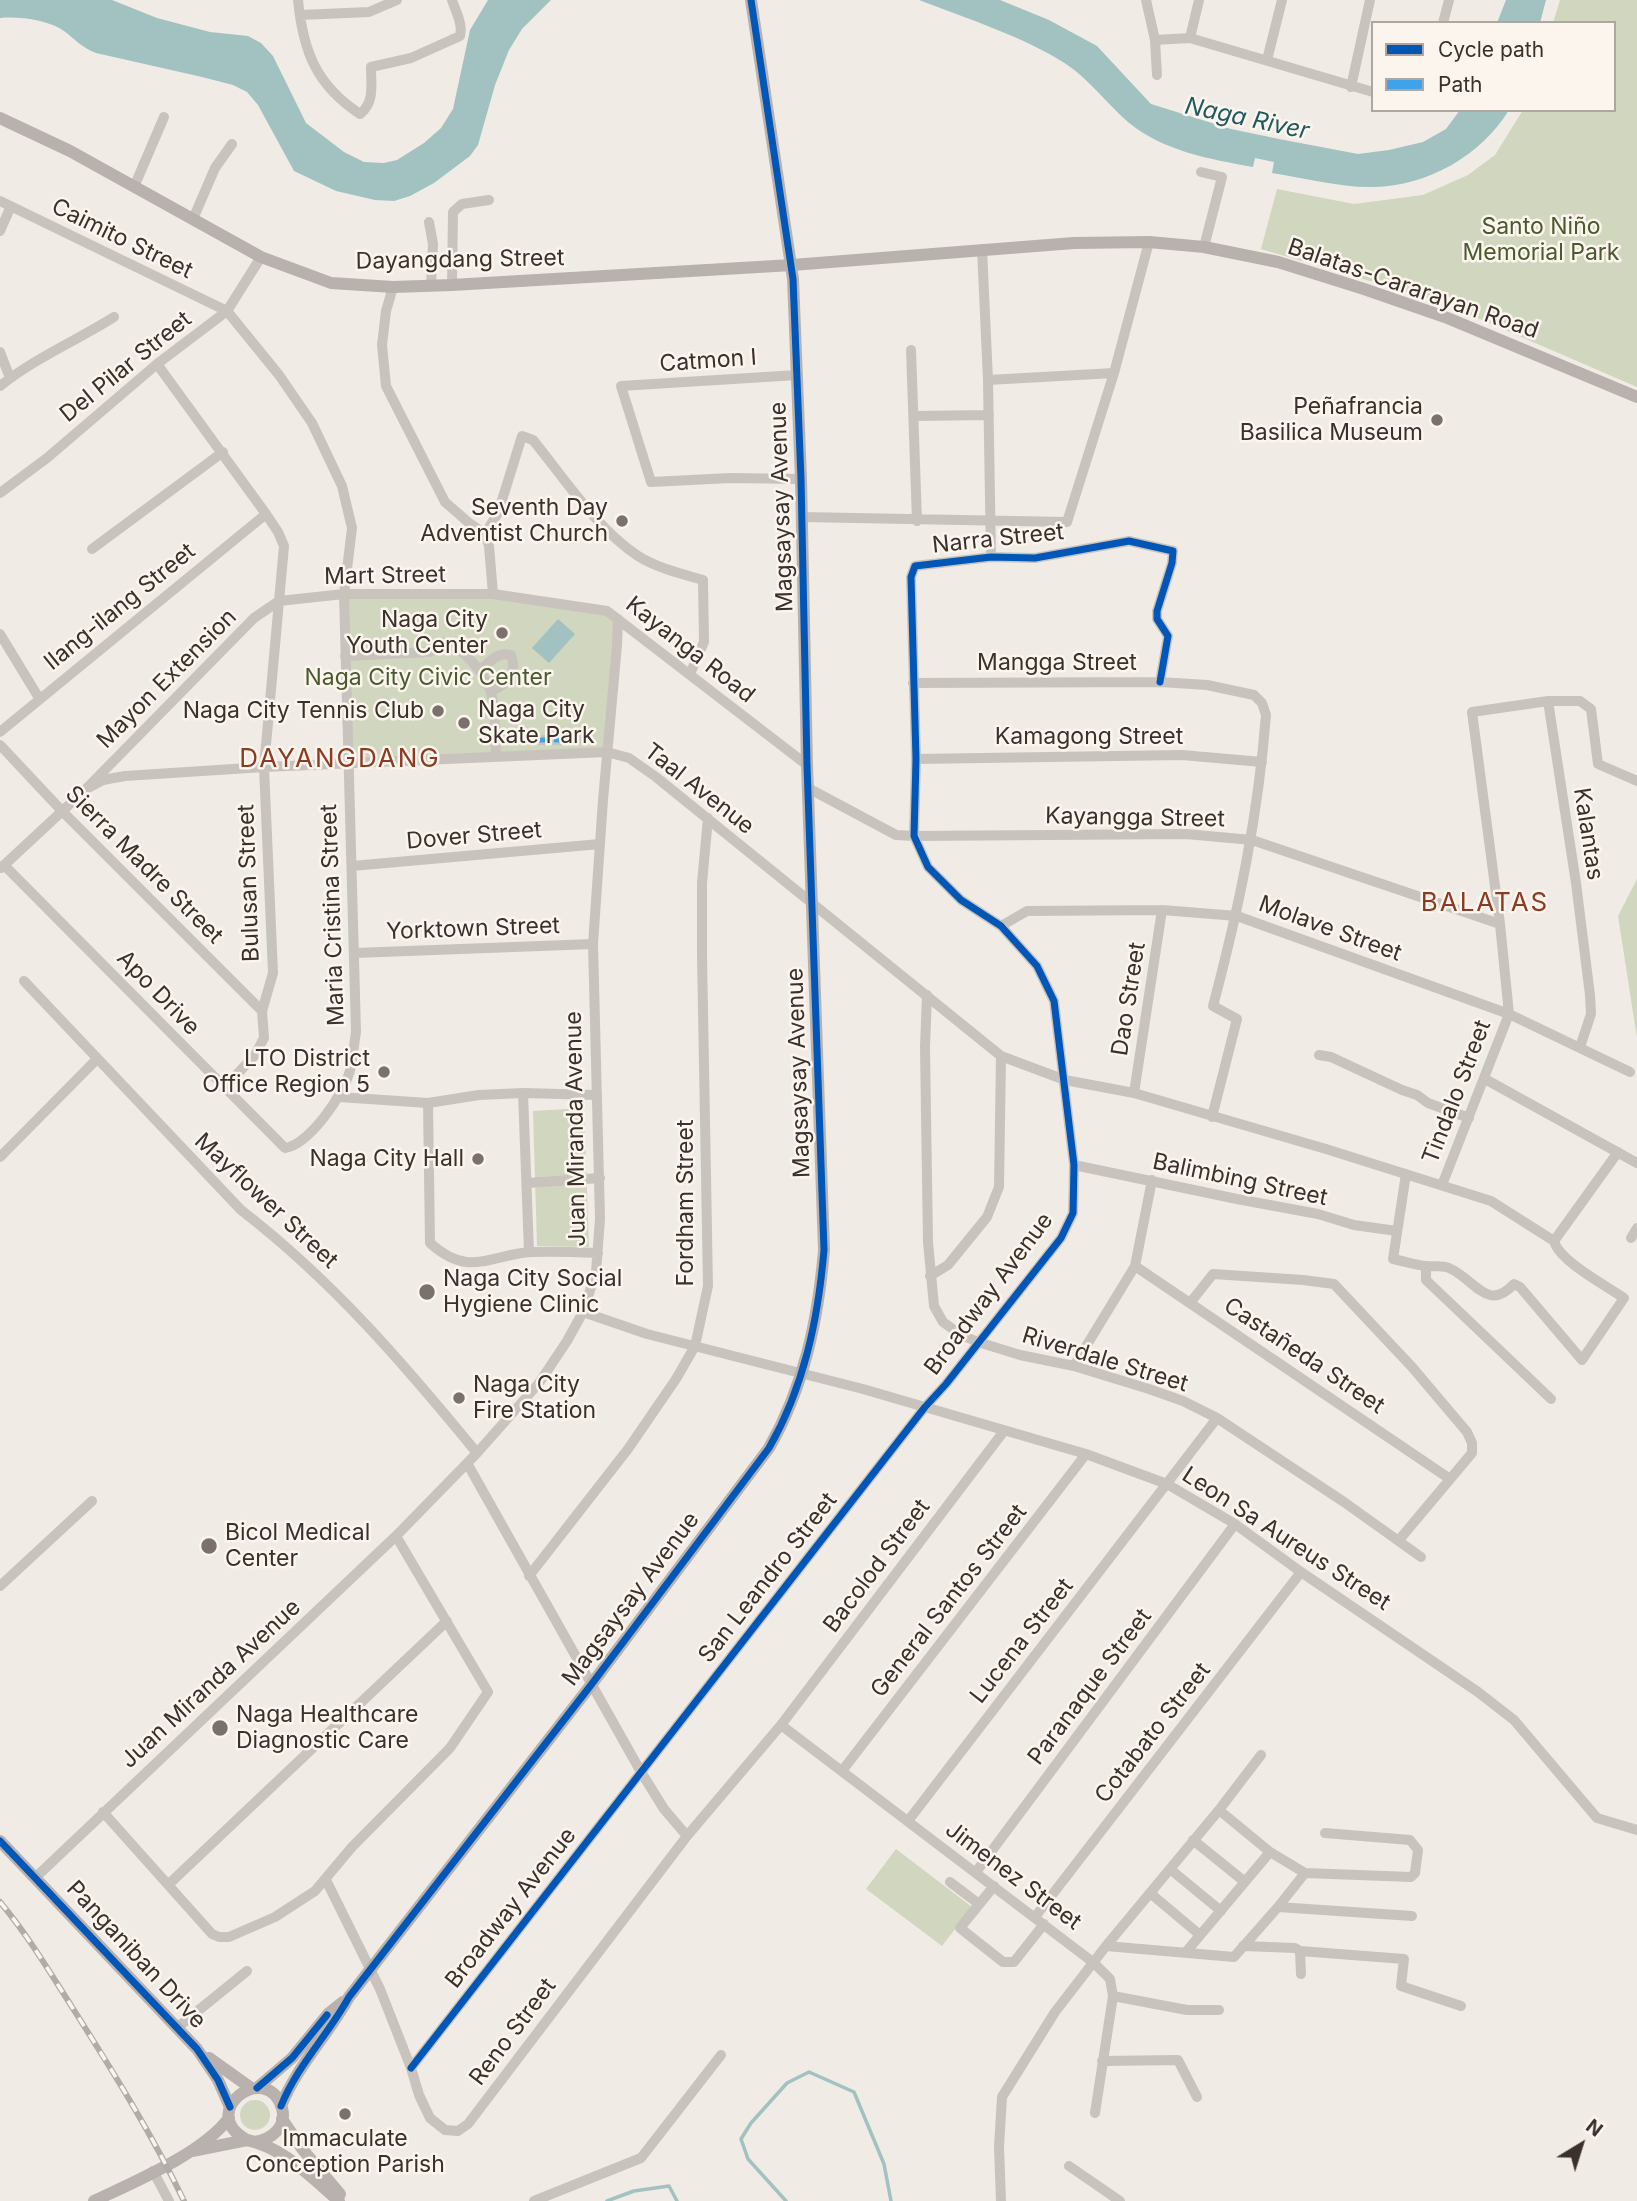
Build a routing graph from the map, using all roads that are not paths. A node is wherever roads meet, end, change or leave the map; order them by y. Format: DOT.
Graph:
graph roads {
  1 [pos="298,0"];
  2 [pos="397,0"];
  3 [pos="452,0"];
  4 [pos="751,0"];
  5 [pos="1146,0"];
  6 [pos="1199,0"];
  7 [pos="1282,0"];
  8 [pos="1370,0"];
  9 [pos="1449,0"];
  10 [pos="300,15"];
  11 [pos="1444,21"];
  12 [pos="1190,38"];
  13 [pos="1155,40"];
  14 [pos="1267,60"];
  15 [pos="1157,75"];
  16 [pos="1351,87"];
  17 [pos="1371,92"];
  18 [pos="164,117"];
  19 [pos="0,118"];
  20 [pos="233,144"];
  21 [pos="1201,172"];
  22 [pos="134,187"];
  23 [pos="489,200"];
  24 [pos="0,201"];
  25 [pos="11,206"];
  26 [pos="193,219"];
  27 [pos="429,222"];
  28 [pos="0,231"];
  29 [pos="1149,242"];
  30 [pos="1204,247"];
  31 [pos="982,250"];
  32 [pos="261,257"];
  33 [pos="792,265"];
  34 [pos="452,285"];
  35 [pos="431,286"];
  36 [pos="393,288"];
  37 [pos="227,311"];
  38 [pos="114,317"];
  39 [pos="911,350"];
  40 [pos="0,352"];
  41 [pos="157,364"];
  42 [pos="1114,373"];
  43 [pos="797,374"];
  44 [pos="10,378"];
  45 [pos="988,380"];
  46 [pos="0,386"];
  47 [pos="1637,397"];
  48 [pos="989,415"];
  49 [pos="915,416"];
  50 [pos="223,452"];
  51 [pos="802,480"];
  52 [pos="0,493"];
  53 [pos="266,514"];
  54 [pos="802,517"];
  55 [pos="917,521"];
  56 [pos="991,521"];
  57 [pos="485,534"];
  58 [pos="92,550"];
  59 [pos="991,557"];
  60 [pos="344,594"];
  61 [pos="493,594"];
  62 [pos="279,601"];
  63 [pos="618,618"];
  64 [pos="0,634"];
  65 [pos="642,638"];
  66 [pos="617,645"];
  67 [pos="345,656"];
  68 [pos="479,671"];
  69 [pos="690,674"];
  70 [pos="1160,682"];
  71 [pos="913,683"];
  72 [pos="491,691"];
  73 [pos="39,698"];
  74 [pos="1548,701"];
  75 [pos="0,732"];
  76 [pos="539,740"];
  77 [pos="578,740"];
  78 [pos="0,745"];
  79 [pos="607,752"];
  80 [pos="496,757"];
  81 [pos="916,759"];
  82 [pos="1262,762"];
  83 [pos="348,764"];
  84 [pos="807,765"];
  85 [pos="264,767"];
  86 [pos="1637,780"];
  87 [pos="808,788"];
  88 [pos="86,789"];
  89 [pos="62,811"];
  90 [pos="708,818"];
  91 [pos="915,836"];
  92 [pos="1252,840"];
  93 [pos="600,844"];
  94 [pos="352,866"];
  95 [pos="2,867"];
  96 [pos="812,904"];
  97 [pos="1162,910"];
  98 [pos="1237,916"];
  99 [pos="1500,924"];
  100 [pos="1001,926"];
  101 [pos="593,944"];
  102 [pos="355,953"];
  103 [pos="24,981"];
  104 [pos="927,995"];
  105 [pos="262,1011"];
  106 [pos="1509,1014"];
  107 [pos="1580,1047"];
  108 [pos="1319,1055"];
  109 [pos="1001,1056"];
  110 [pos="97,1059"];
  111 [pos="1630,1072"];
  112 [pos="1485,1079"];
  113 [pos="1065,1080"];
  114 [pos="224,1088"];
  115 [pos="523,1093"];
  116 [pos="1134,1093"];
  117 [pos="597,1095"];
  118 [pos="339,1097"];
  119 [pos="428,1103"];
  120 [pos="1212,1117"];
  121 [pos="1469,1118"];
  122 [pos="285,1148"];
  123 [pos="1618,1152"];
  124 [pos="0,1157"];
  125 [pos="1074,1164"];
  126 [pos="1637,1164"];
  127 [pos="1406,1174"];
  128 [pos="600,1178"];
  129 [pos="1152,1180"];
  130 [pos="527,1184"];
  131 [pos="1442,1185"];
  132 [pos="1637,1228"];
  133 [pos="1397,1231"];
  134 [pos="1631,1238"];
  135 [pos="1554,1241"];
  136 [pos="529,1252"];
  137 [pos="598,1253"];
  138 [pos="1136,1266"];
  139 [pos="1426,1266"];
  140 [pos="930,1276"];
  141 [pos="1190,1303"];
  142 [pos="583,1312"];
  143 [pos="978,1342"];
  144 [pos="695,1346"];
  145 [pos="1074,1366"];
  146 [pos="802,1375"];
  147 [pos="1551,1399"];
  148 [pos="925,1407"];
  149 [pos="1217,1418"];
  150 [pos="1004,1431"];
  151 [pos="477,1453"];
  152 [pos="1086,1454"];
  153 [pos="467,1463"];
  154 [pos="1450,1479"];
  155 [pos="1167,1484"];
  156 [pos="92,1501"];
  157 [pos="1235,1524"];
  158 [pos="396,1536"];
  159 [pos="1399,1541"];
  160 [pos="1421,1557"];
  161 [pos="1301,1572"];
  162 [pos="529,1576"];
  163 [pos="0,1586"];
  164 [pos="447,1621"];
  165 [pos="591,1685"];
  166 [pos="781,1725"];
  167 [pos="1261,1755"];
  168 [pos="842,1771"];
  169 [pos="641,1772"];
  170 [pos="1219,1810"];
  171 [pos="103,1812"];
  172 [pos="908,1821"];
  173 [pos="1637,1830"];
  174 [pos="1325,1833"];
  175 [pos="687,1836"];
  176 [pos="1193,1840"];
  177 [pos="0,1841"];
  178 [pos="1270,1853"];
  179 [pos="1170,1868"];
  180 [pos="976,1872"];
  181 [pos="1305,1873"];
  182 [pos="36,1877"];
  183 [pos="326,1880"];
  184 [pos="950,1882"];
  185 [pos="1245,1882"];
  186 [pos="169,1884"];
  187 [pos="994,1886"];
  188 [pos="1150,1893"];
  189 [pos="979,1904"];
  190 [pos="1278,1907"];
  191 [pos="1221,1911"];
  192 [pos="1412,1916"];
  193 [pos="1035,1917"];
  194 [pos="1044,1924"];
  195 [pos="1200,1935"];
  196 [pos="1106,1946"];
  197 [pos="1243,1946"];
  198 [pos="1300,1951"];
  199 [pos="1186,1952"];
  200 [pos="1094,1963"];
  201 [pos="247,1971"];
  202 [pos="369,1971"];
  203 [pos="1301,1974"];
  204 [pos="1113,1996"];
  205 [pos="349,1997"];
  206 [pos="1461,2006"];
  207 [pos="1219,2010"];
  208 [pos="178,2027"];
  209 [pos="197,2049"];
  210 [pos="721,2055"];
  211 [pos="1102,2061"];
  212 [pos="411,2068"];
  213 [pos="254,2088"];
  214 [pos="1197,2097"];
  215 [pos="281,2106"];
  216 [pos="229,2112"];
  217 [pos="1096,2113"];
  218 [pos="282,2119"];
  219 [pos="251,2141"];
  220 [pos="192,2151"];
  221 [pos="1069,2166"];
  222 [pos="153,2171"];
  223 [pos="94,2201"];
  224 [pos="169,2201"];
  225 [pos="339,2201"];
  226 [pos="346,2201"];
  227 [pos="534,2201"];
  228 [pos="1001,2201"];
  229 [pos="1120,2201"];
  1 -- 10 [label="street"];
  2 -- 10 [label="street"];
  3 -- 10 [label="street"];
  4 -- 33 [label="main road, Magsaysay Avenue"];
  5 -- 13 [label="street"];
  6 -- 12 [label="street"];
  7 -- 14 [label="street"];
  8 -- 16 [label="street"];
  9 -- 11 [label="street"];
  12 -- 13 [label="street"];
  12 -- 14 [label="street"];
  13 -- 15 [label="street"];
  14 -- 16 [label="street"];
  16 -- 17 [label="street"];
  18 -- 22 [label="street"];
  19 -- 22 [label="main road, Dayangdang Street"];
  20 -- 26 [label="street"];
  21 -- 30 [label="street"];
  22 -- 26 [label="main road, Dayangdang Street"];
  23 -- 34 [label="street"];
  24 -- 25 [label="street, Caimito Street"];
  25 -- 28 [label="street"];
  25 -- 37 [label="street, Caimito Street"];
  26 -- 32 [label="main road, Dayangdang Street"];
  27 -- 35 [label="street"];
  29 -- 30 [label="main road, Balatas-Cararayan Road"];
  29 -- 31 [label="main road, Balatas-Cararayan Road"];
  29 -- 42 [label="street"];
  30 -- 47 [label="main road, Balatas-Cararayan Road"];
  31 -- 33 [label="main road, Balatas-Cararayan Road"];
  31 -- 45 [label="street"];
  32 -- 36 [label="main road, Dayangdang Street"];
  32 -- 37 [label="street, Del Pilar Street"];
  33 -- 34 [label="main road, Dayangdang Street"];
  33 -- 43 [label="main road, Magsaysay Avenue"];
  34 -- 35 [label="main road, Dayangdang Street"];
  35 -- 36 [label="main road, Dayangdang Street"];
  36 -- 57 [label="street"];
  37 -- 41 [label="street, Del Pilar Street"];
  37 -- 60 [label="street, Maria Cristina Street"];
  38 -- 44 [label="street"];
  39 -- 49 [label="street"];
  40 -- 44 [label="street"];
  41 -- 50 [label="street, Bulusan Street"];
  41 -- 52 [label="street, Del Pilar Street"];
  42 -- 45 [label="street"];
  42 -- 56 [label="street"];
  43 -- 51 [label="main road, Magsaysay Avenue"];
  43 -- 51 [label="street, Catmon I"];
  44 -- 46 [label="street"];
  45 -- 48 [label="street"];
  48 -- 49 [label="street"];
  48 -- 56 [label="street"];
  49 -- 55 [label="street"];
  50 -- 53 [label="street, Bulusan Street"];
  50 -- 58 [label="street"];
  51 -- 54 [label="main road, Magsaysay Avenue"];
  53 -- 62 [label="street, Bulusan Street"];
  53 -- 73 [label="street, Ilang-ilang Street"];
  54 -- 55 [label="street"];
  54 -- 84 [label="main road, Magsaysay Avenue"];
  55 -- 56 [label="street"];
  56 -- 59 [label="street"];
  57 -- 61 [label="street"];
  57 -- 69 [label="street"];
  59 -- 70 [label="street, Narra Street"];
  59 -- 71 [label="street, Narra Street"];
  60 -- 61 [label="street, Mart Street"];
  60 -- 62 [label="street, Mart Street"];
  60 -- 67 [label="street, Maria Cristina Street"];
  61 -- 63 [label="street, Kayanga Road"];
  62 -- 85 [label="street, Bulusan Street"];
  62 -- 88 [label="street, Mayon Extension"];
  63 -- 65 [label="street, Kayanga Road"];
  63 -- 66 [label="street, Juan Miranda Avenue"];
  64 -- 73 [label="street"];
  65 -- 66 [label="street"];
  65 -- 69 [label="street, Kayanga Road"];
  66 -- 79 [label="street, Juan Miranda Avenue"];
  67 -- 68 [label="street"];
  67 -- 83 [label="street, Maria Cristina Street"];
  68 -- 72 [label="street"];
  68 -- 72 [label="street"];
  69 -- 84 [label="street, Kayanga Road"];
  70 -- 71 [label="street, Mangga Street"];
  70 -- 82 [label="street, Mangga Street"];
  71 -- 81 [label="street, Narra Street"];
  72 -- 80 [label="street"];
  73 -- 75 [label="street, Ilang-ilang Street"];
  74 -- 86 [label="street"];
  74 -- 99 [label="street"];
  74 -- 107 [label="street, Kalantas"];
  76 -- 77 [label="street"];
  78 -- 89 [label="street, Sierra Madre Street"];
  79 -- 80 [label="street, Taal Avenue"];
  79 -- 90 [label="street, Taal Avenue"];
  79 -- 93 [label="street, Juan Miranda Avenue"];
  80 -- 83 [label="street, Taal Avenue"];
  81 -- 82 [label="street, Kamagong Street"];
  81 -- 91 [label="street, Narra Street"];
  82 -- 92 [label="street"];
  83 -- 85 [label="street, Taal Avenue"];
  83 -- 94 [label="street, Maria Cristina Street"];
  84 -- 87 [label="main road, Magsaysay Avenue"];
  85 -- 88 [label="street, Taal Avenue"];
  85 -- 105 [label="street, Bulusan Street"];
  87 -- 91 [label="street, Kayangga Street"];
  87 -- 96 [label="main road, Magsaysay Avenue"];
  88 -- 89 [label="street, Mayon Extension"];
  89 -- 95 [label="street, Mayon Extension"];
  89 -- 105 [label="street, Sierra Madre Street"];
  90 -- 96 [label="street, Taal Avenue"];
  90 -- 144 [label="street, Fordham Street"];
  91 -- 92 [label="street, Kayangga Street"];
  91 -- 100 [label="street, Broadway Avenue"];
  92 -- 98 [label="street"];
  92 -- 99 [label="street, Kayangga Street"];
  93 -- 94 [label="street, Dover Street"];
  93 -- 101 [label="street, Juan Miranda Avenue"];
  94 -- 102 [label="street, Maria Cristina Street"];
  95 -- 114 [label="street, Apo Drive"];
  96 -- 104 [label="street, Taal Avenue"];
  96 -- 146 [label="main road, Magsaysay Avenue"];
  97 -- 98 [label="street, Molave Street"];
  97 -- 100 [label="street, Molave Street"];
  97 -- 116 [label="street, Dao Street"];
  98 -- 106 [label="street, Molave Street"];
  98 -- 120 [label="street"];
  99 -- 106 [label="street"];
  100 -- 113 [label="street, Broadway Avenue"];
  101 -- 102 [label="street, Yorktown Street"];
  101 -- 117 [label="street, Juan Miranda Avenue"];
  102 -- 118 [label="street, Maria Cristina Street"];
  103 -- 110 [label="street, Mayflower Street"];
  104 -- 109 [label="street, Taal Avenue"];
  104 -- 140 [label="street, Riverdale Street"];
  105 -- 114 [label="street, Bulusan Street"];
  106 -- 107 [label="street, Molave Street"];
  106 -- 112 [label="street, Tindalo Street"];
  107 -- 111 [label="street, Molave Street"];
  108 -- 121 [label="street"];
  109 -- 113 [label="street, Taal Avenue"];
  109 -- 140 [label="street"];
  110 -- 124 [label="street"];
  110 -- 151 [label="street, Mayflower Street"];
  112 -- 121 [label="street, Tindalo Street"];
  112 -- 123 [label="street"];
  113 -- 116 [label="street, Taal Avenue"];
  113 -- 125 [label="street, Broadway Avenue"];
  114 -- 122 [label="street, Apo Drive"];
  115 -- 117 [label="street"];
  115 -- 119 [label="street"];
  115 -- 130 [label="street"];
  116 -- 120 [label="street, Taal Avenue"];
  117 -- 128 [label="street, Juan Miranda Avenue"];
  118 -- 119 [label="street"];
  118 -- 122 [label="street, Maria Cristina Street"];
  119 -- 136 [label="street"];
  120 -- 127 [label="street, Taal Avenue"];
  121 -- 131 [label="street, Tindalo Street"];
  123 -- 126 [label="street"];
  123 -- 135 [label="street"];
  125 -- 129 [label="street, Balimbing Street"];
  125 -- 143 [label="street, Broadway Avenue"];
  127 -- 131 [label="street, Taal Avenue"];
  127 -- 133 [label="street"];
  128 -- 130 [label="street"];
  128 -- 137 [label="street, Juan Miranda Avenue"];
  129 -- 133 [label="street, Balimbing Street"];
  129 -- 138 [label="street"];
  130 -- 136 [label="street"];
  131 -- 135 [label="street, Taal Avenue"];
  132 -- 134 [label="street"];
  133 -- 139 [label="street"];
  135 -- 139 [label="street, Taal Avenue"];
  136 -- 137 [label="street"];
  137 -- 142 [label="street, Juan Miranda Avenue"];
  138 -- 141 [label="street, Castañeda Street"];
  138 -- 145 [label="street"];
  139 -- 147 [label="street"];
  140 -- 143 [label="street, Riverdale Street"];
  141 -- 154 [label="street, Castañeda Street"];
  141 -- 154 [label="street"];
  142 -- 144 [label="street, Leon Sa Aureus Street"];
  142 -- 151 [label="street, Juan Miranda Avenue"];
  143 -- 145 [label="street, Riverdale Street"];
  143 -- 148 [label="street, Broadway Avenue"];
  144 -- 146 [label="street, Leon Sa Aureus Street"];
  144 -- 162 [label="street, Fordham Street"];
  145 -- 149 [label="street, Riverdale Street"];
  146 -- 148 [label="street, Leon Sa Aureus Street"];
  146 -- 165 [label="main road, Magsaysay Avenue"];
  148 -- 150 [label="street, Leon Sa Aureus Street"];
  148 -- 169 [label="street, San Leandro Street"];
  149 -- 155 [label="street, Lucena Street"];
  149 -- 159 [label="street, Riverdale Street"];
  150 -- 152 [label="street, Leon Sa Aureus Street"];
  150 -- 166 [label="street, Bacolod Street"];
  151 -- 153 [label="street, Juan Miranda Avenue"];
  152 -- 155 [label="street, Leon Sa Aureus Street"];
  152 -- 168 [label="street, General Santos Street"];
  153 -- 158 [label="street, Juan Miranda Avenue"];
  153 -- 162 [label="street"];
  154 -- 159 [label="street"];
  155 -- 157 [label="street, Leon Sa Aureus Street"];
  155 -- 172 [label="street, Lucena Street"];
  156 -- 163 [label="street"];
  157 -- 161 [label="street, Leon Sa Aureus Street"];
  157 -- 180 [label="street, Paranaque Street"];
  158 -- 164 [label="street"];
  158 -- 171 [label="street, Juan Miranda Avenue"];
  159 -- 160 [label="street, Riverdale Street"];
  161 -- 173 [label="street, Leon Sa Aureus Street"];
  161 -- 193 [label="street, Cotabato Street"];
  162 -- 165 [label="street"];
  164 -- 183 [label="street"];
  164 -- 186 [label="street"];
  165 -- 169 [label="street"];
  165 -- 202 [label="main road, Magsaysay Avenue"];
  166 -- 168 [label="street, Jimenez Street"];
  166 -- 175 [label="street, Reno Street"];
  167 -- 170 [label="street"];
  168 -- 172 [label="street, Jimenez Street"];
  169 -- 175 [label="street"];
  169 -- 212 [label="street, Broadway Avenue"];
  170 -- 176 [label="street"];
  170 -- 178 [label="street"];
  171 -- 182 [label="street, Juan Miranda Avenue"];
  171 -- 186 [label="street"];
  172 -- 180 [label="street, Jimenez Street"];
  174 -- 181 [label="street"];
  175 -- 212 [label="street, Reno Street"];
  176 -- 179 [label="street"];
  176 -- 185 [label="street"];
  177 -- 182 [label="main road, Panganiban Drive"];
  178 -- 181 [label="street"];
  178 -- 185 [label="street"];
  179 -- 188 [label="street"];
  179 -- 191 [label="street"];
  180 -- 187 [label="street, Jimenez Street"];
  181 -- 190 [label="street"];
  182 -- 208 [label="main road, Panganiban Drive"];
  183 -- 186 [label="street"];
  183 -- 202 [label="street, Reno Street"];
  184 -- 189 [label="street"];
  185 -- 191 [label="street"];
  187 -- 189 [label="street"];
  187 -- 193 [label="street, Jimenez Street"];
  188 -- 195 [label="street"];
  188 -- 196 [label="street"];
  189 -- 194 [label="street"];
  190 -- 192 [label="street"];
  190 -- 197 [label="street"];
  191 -- 195 [label="street"];
  193 -- 194 [label="street, Jimenez Street"];
  194 -- 200 [label="street, Jimenez Street"];
  195 -- 199 [label="street"];
  196 -- 199 [label="street"];
  196 -- 200 [label="street"];
  197 -- 198 [label="street"];
  197 -- 199 [label="street"];
  198 -- 203 [label="street"];
  198 -- 206 [label="street"];
  200 -- 204 [label="street, Jimenez Street"];
  200 -- 228 [label="street"];
  201 -- 208 [label="street"];
  202 -- 205 [label="main road, Magsaysay Avenue"];
  202 -- 212 [label="street, Reno Street"];
  204 -- 207 [label="street"];
  204 -- 211 [label="street"];
  205 -- 213 [label="main road, Magsaysay Avenue"];
  205 -- 215 [label="main road, Magsaysay Avenue"];
  208 -- 209 [label="main road, Panganiban Drive"];
  209 -- 213 [label="main road, Panganiban Drive"];
  209 -- 216 [label="main road, Panganiban Drive"];
  210 -- 227 [label="street"];
  211 -- 214 [label="street"];
  211 -- 217 [label="street"];
  213 -- 215 [label="main road"];
  213 -- 216 [label="main road"];
  215 -- 218 [label="main road"];
  216 -- 219 [label="main road"];
  216 -- 220 [label="main road"];
  218 -- 219 [label="main road"];
  218 -- 226 [label="main road"];
  219 -- 220 [label="main road"];
  219 -- 225 [label="main road"];
  220 -- 222 [label="main road"];
  221 -- 229 [label="street"];
  222 -- 223 [label="main road"];
  222 -- 224 [label="street"];
}
